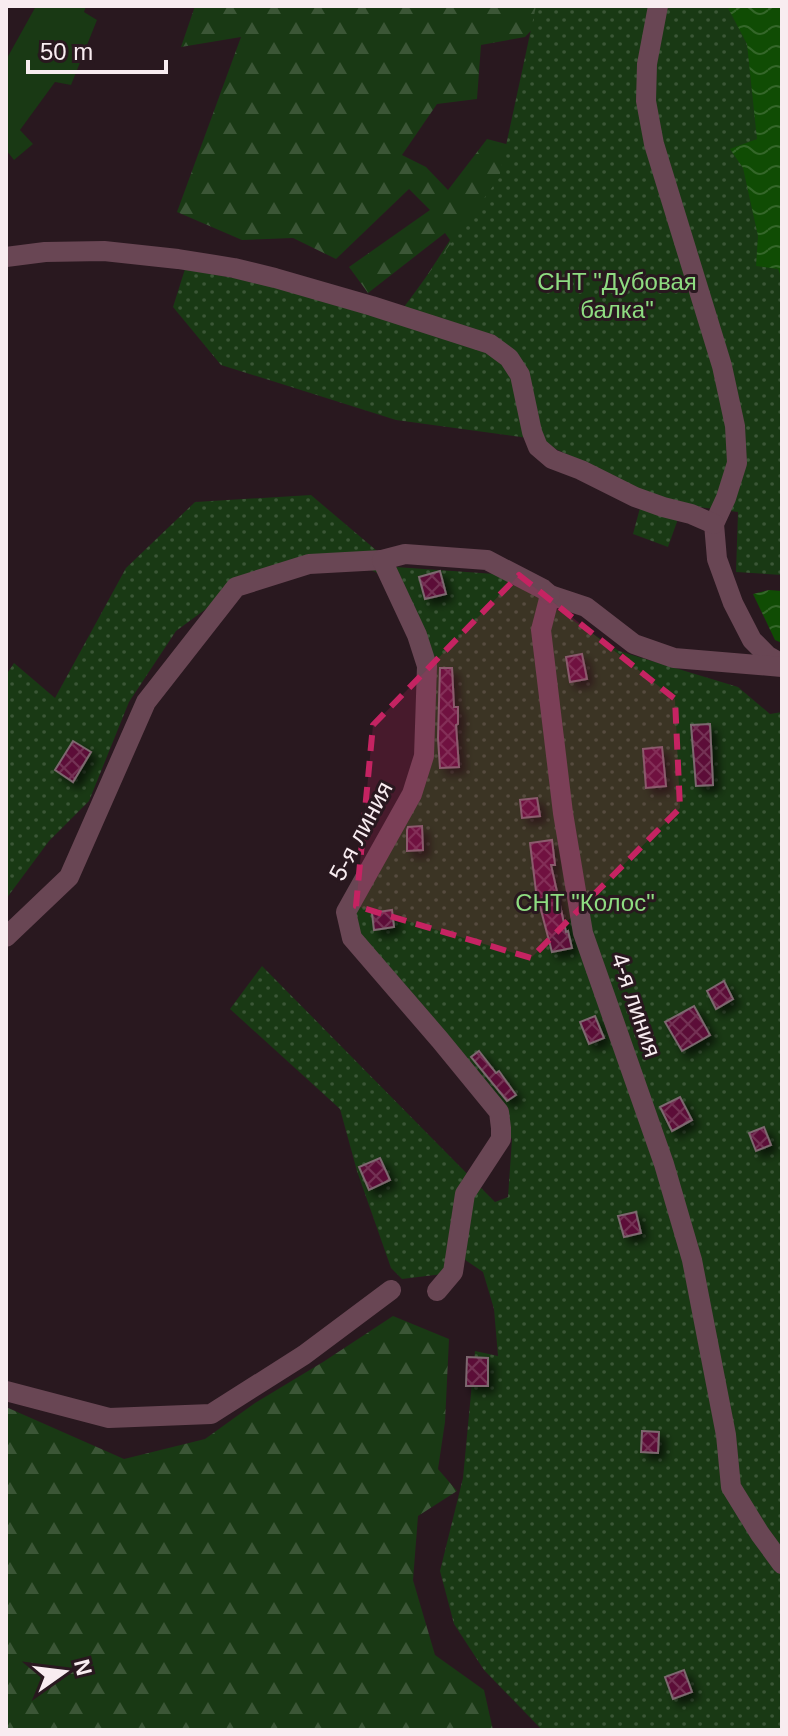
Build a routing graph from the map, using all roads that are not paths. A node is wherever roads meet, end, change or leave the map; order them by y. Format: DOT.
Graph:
graph roads {
  1 [pos="658,6"];
  2 [pos="6,257"];
  3 [pos="714,524"];
  4 [pos="382,560"];
  5 [pos="550,595"];
  6 [pos="782,666"];
  7 [pos="6,937"];
  8 [pos="391,1290"];
  9 [pos="437,1291"];
  10 [pos="6,1391"];
  11 [pos="782,1564"];
  1 -- 3 [label="street"];
  2 -- 3 [label="street"];
  3 -- 6 [label="street"];
  4 -- 5 [label="street"];
  4 -- 7 [label="street"];
  4 -- 9 [label="street, 5-я линия"];
  5 -- 6 [label="street"];
  5 -- 11 [label="street, 4-я линия"];
  8 -- 10 [label="street"];
}
